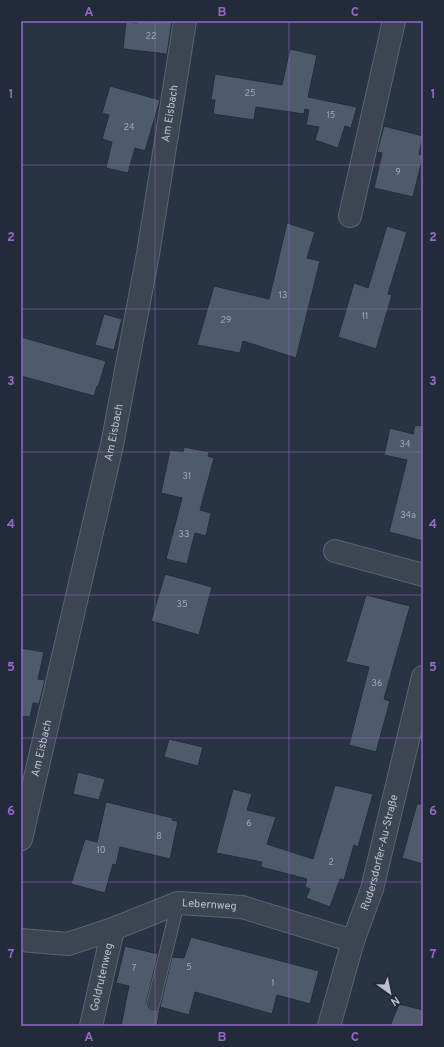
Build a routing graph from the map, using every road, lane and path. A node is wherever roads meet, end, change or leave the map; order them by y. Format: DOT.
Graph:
graph roads {
  1 [pos="185,21"];
  2 [pos="394,21"];
  3 [pos="350,216"];
  4 [pos="335,552"];
  5 [pos="423,575"];
  6 [pos="423,677"];
  7 [pos="21,839"];
  8 [pos="178,903"];
  9 [pos="113,929"];
  10 [pos="21,940"];
  11 [pos="353,941"];
  12 [pos="153,1005"];
  13 [pos="91,1026"];
  14 [pos="329,1026"];
  1 -- 7 [label="street, Am Eisbach"];
  2 -- 3 [label="street"];
  4 -- 5 [label="street"];
  6 -- 11 [label="street, Rudersdorfer-Au-Straße"];
  8 -- 9 [label="street, Lebernweg"];
  8 -- 11 [label="street, Lebernweg"];
  8 -- 12 [label="lane"];
  9 -- 10 [label="street, Lebernweg"];
  9 -- 13 [label="street, Goldrutenweg"];
  11 -- 14 [label="street, Rudersdorfer-Au-Straße"];
}
